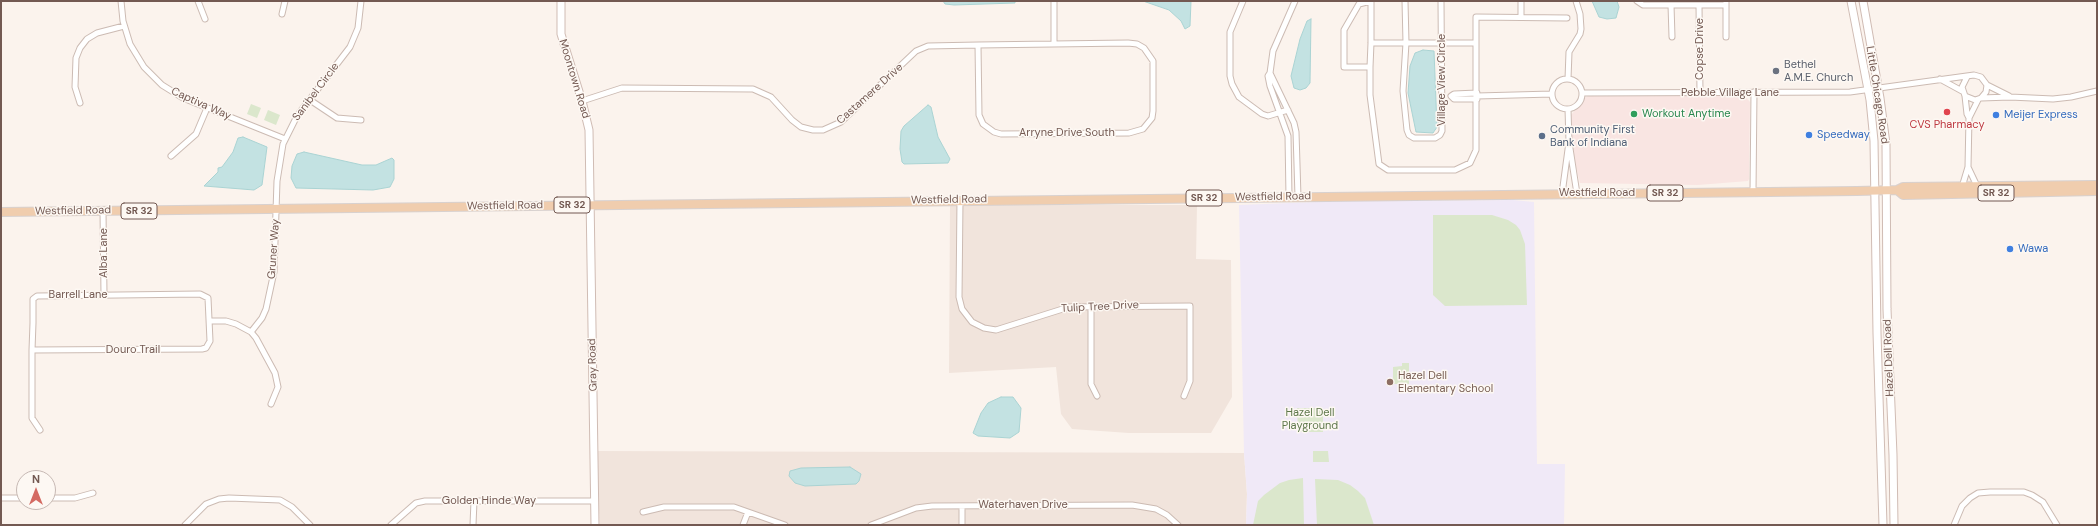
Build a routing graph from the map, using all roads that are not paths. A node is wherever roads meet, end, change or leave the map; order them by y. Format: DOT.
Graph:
graph roads {
  1 [pos="121,1"];
  2 [pos="198,1"];
  3 [pos="285,1"];
  4 [pos="361,1"];
  5 [pos="561,1"];
  6 [pos="1054,1"];
  7 [pos="1243,1"];
  8 [pos="1295,1"];
  9 [pos="1371,1"];
  10 [pos="1405,1"];
  11 [pos="1442,1"];
  12 [pos="1521,1"];
  13 [pos="1576,1"];
  14 [pos="1637,1"];
  15 [pos="1851,1"];
  16 [pos="1862,1"];
  17 [pos="1681,3"];
  18 [pos="1726,3"];
  19 [pos="1671,5"];
  20 [pos="1699,5"];
  21 [pos="282,14"];
  22 [pos="1521,17"];
  23 [pos="1567,18"];
  24 [pos="206,19"];
  25 [pos="124,26"];
  26 [pos="1726,37"];
  27 [pos="1672,38"];
  28 [pos="1371,43"];
  29 [pos="1406,43"];
  30 [pos="1442,43"];
  31 [pos="1476,43"];
  32 [pos="978,44"];
  33 [pos="1054,44"];
  34 [pos="1370,67"];
  35 [pos="1270,73"];
  36 [pos="1568,78"];
  37 [pos="1967,78"];
  38 [pos="1940,79"];
  39 [pos="1987,85"];
  40 [pos="1878,89"];
  41 [pos="1868,90"];
  42 [pos="1962,91"];
  43 [pos="2097,91"];
  44 [pos="1754,92"];
  45 [pos="1582,93"];
  46 [pos="1700,93"];
  47 [pos="1552,94"];
  48 [pos="1442,96"];
  49 [pos="1477,96"];
  50 [pos="1965,96"];
  51 [pos="2010,97"];
  52 [pos="1980,99"];
  53 [pos="310,100"];
  54 [pos="582,101"];
  55 [pos="80,103"];
  56 [pos="207,108"];
  57 [pos="1568,109"];
  58 [pos="1288,110"];
  59 [pos="1280,114"];
  60 [pos="1969,118"];
  61 [pos="361,120"];
  62 [pos="1147,126"];
  63 [pos="285,139"];
  64 [pos="1569,142"];
  65 [pos="171,156"];
  66 [pos="1968,167"];
  67 [pos="2097,185"];
  68 [pos="1977,186"];
  69 [pos="1962,187"];
  70 [pos="1887,190"];
  71 [pos="1897,190"];
  72 [pos="1876,191"];
  73 [pos="2097,191"];
  74 [pos="1753,192"];
  75 [pos="1562,194"];
  76 [pos="1577,194"];
  77 [pos="1289,197"];
  78 [pos="1298,197"];
  79 [pos="960,200"];
  80 [pos="588,205"];
  81 [pos="277,209"];
  82 [pos="103,211"];
  83 [pos="1,212"];
  84 [pos="104,295"];
  85 [pos="1091,306"];
  86 [pos="210,322"];
  87 [pos="251,332"];
  88 [pos="32,350"];
  89 [pos="1890,372"];
  90 [pos="1879,373"];
  91 [pos="1097,396"];
  92 [pos="1184,396"];
  93 [pos="271,404"];
  94 [pos="40,430"];
  95 [pos="92,493"];
  96 [pos="1,498"];
  97 [pos="16,498"];
  98 [pos="56,498"];
  99 [pos="474,501"];
  100 [pos="595,501"];
  101 [pos="962,506"];
  102 [pos="643,512"];
  103 [pos="748,512"];
  104 [pos="1176,523"];
  105 [pos="185,525"];
  106 [pos="310,525"];
  107 [pos="391,525"];
  108 [pos="474,525"];
  109 [pos="595,525"];
  110 [pos="743,525"];
  111 [pos="785,525"];
  112 [pos="871,525"];
  113 [pos="962,525"];
  114 [pos="1883,525"];
  115 [pos="1894,525"];
  116 [pos="1954,525"];
  117 [pos="2057,525"];
  1 -- 25 [label="street, Captiva Way"];
  2 -- 24 [label="street"];
  3 -- 21 [label="street"];
  4 -- 53 [label="street, Sanibel Circle"];
  5 -- 54 [label="main road, Moontown Road"];
  6 -- 33 [label="street"];
  7 -- 59 [label="street"];
  8 -- 35 [label="street"];
  9 -- 28 [label="street"];
  9 -- 34 [label="street"];
  10 -- 29 [label="street, Village View Circle"];
  11 -- 30 [label="street, Village View Circle"];
  12 -- 22 [label="street"];
  13 -- 36 [label="street"];
  14 -- 19 [label="street"];
  15 -- 41 [label="main road, Little Chicago Road"];
  16 -- 40 [label="main road, Little Chicago Road"];
  17 -- 19 [label="street"];
  17 -- 20 [label="street"];
  18 -- 20 [label="street"];
  18 -- 26 [label="street"];
  19 -- 27 [label="street"];
  20 -- 46 [label="street, Copse Drive"];
  22 -- 23 [label="street"];
  22 -- 31 [label="street"];
  25 -- 55 [label="street"];
  25 -- 56 [label="street, Captiva Way"];
  28 -- 29 [label="street"];
  28 -- 34 [label="street"];
  29 -- 30 [label="street"];
  29 -- 48 [label="street, Village View Circle"];
  30 -- 31 [label="street"];
  30 -- 48 [label="street, Village View Circle"];
  31 -- 49 [label="street"];
  32 -- 33 [label="street, Castamere Drive"];
  32 -- 54 [label="street, Castamere Drive"];
  32 -- 62 [label="street, Arryne Drive South"];
  33 -- 62 [label="street, Castamere Drive"];
  34 -- 49 [label="street"];
  35 -- 58 [label="street"];
  35 -- 59 [label="street"];
  36 -- 45 [label="street"];
  36 -- 47 [label="street"];
  37 -- 38 [label="street, Pebble Village Lane"];
  37 -- 39 [label="street"];
  37 -- 42 [label="street"];
  38 -- 40 [label="street, Pebble Village Lane"];
  38 -- 42 [label="street"];
  39 -- 51 [label="street"];
  39 -- 52 [label="street"];
  40 -- 41 [label="street, Pebble Village Lane"];
  40 -- 70 [label="main road, Little Chicago Road"];
  41 -- 44 [label="street, Pebble Village Lane"];
  41 -- 72 [label="main road, Little Chicago Road"];
  42 -- 50 [label="street"];
  43 -- 51 [label="street"];
  44 -- 46 [label="street, Pebble Village Lane"];
  44 -- 74 [label="street"];
  45 -- 46 [label="street, Pebble Village Lane"];
  45 -- 57 [label="street"];
  47 -- 49 [label="street"];
  47 -- 57 [label="street"];
  48 -- 49 [label="street"];
  50 -- 52 [label="street"];
  50 -- 60 [label="street"];
  51 -- 52 [label="street"];
  52 -- 60 [label="street"];
  53 -- 61 [label="street"];
  53 -- 63 [label="street, Sanibel Circle"];
  54 -- 80 [label="main road, Moontown Road"];
  56 -- 63 [label="street, Captiva Way"];
  56 -- 65 [label="street"];
  57 -- 64 [label="street"];
  58 -- 59 [label="street"];
  58 -- 78 [label="street"];
  59 -- 77 [label="street"];
  60 -- 66 [label="street"];
  63 -- 81 [label="street, Sanibel Circle"];
  64 -- 75 [label="street"];
  64 -- 76 [label="street"];
  66 -- 68 [label="street"];
  66 -- 69 [label="street"];
  67 -- 68 [label="main road, Westfield Road / SR 32"];
  68 -- 69 [label="main road, Westfield Road / SR 32"];
  69 -- 71 [label="main road, Westfield Road / SR 32"];
  70 -- 71 [label="main road, Westfield Road / SR 32"];
  70 -- 72 [label="main road, Westfield Road / SR 32"];
  70 -- 89 [label="main road, Hazel Dell Road"];
  71 -- 73 [label="main road, Westfield Road / SR 32"];
  72 -- 74 [label="main road, Westfield Road / SR 32"];
  72 -- 90 [label="main road, Hazel Dell Road"];
  74 -- 76 [label="main road, Westfield Road / SR 32"];
  75 -- 76 [label="main road, Westfield Road / SR 32"];
  75 -- 78 [label="main road, Westfield Road / SR 32"];
  77 -- 78 [label="main road, Westfield Road / SR 32"];
  77 -- 79 [label="main road, Westfield Road / SR 32"];
  79 -- 80 [label="main road, Westfield Road / SR 32"];
  79 -- 85 [label="street, Tulip Tree Drive"];
  80 -- 81 [label="main road, Westfield Road / SR 32"];
  80 -- 100 [label="main road, Gray Road"];
  81 -- 82 [label="main road, Westfield Road / SR 32"];
  81 -- 87 [label="street, Gruner Way"];
  82 -- 83 [label="main road, Westfield Road / SR 32"];
  82 -- 84 [label="street, Alba Lane"];
  84 -- 86 [label="street, Barrell Lane"];
  84 -- 88 [label="street, Barrell Lane"];
  85 -- 91 [label="street"];
  85 -- 92 [label="street, Tulip Tree Drive"];
  86 -- 87 [label="street"];
  86 -- 88 [label="street, Douro Trail"];
  87 -- 93 [label="street"];
  88 -- 94 [label="street, Barrell Lane"];
  89 -- 90 [label="main road"];
  89 -- 115 [label="main road, Hazel Dell Road"];
  90 -- 114 [label="main road, Hazel Dell Road"];
  95 -- 98 [label="street"];
  96 -- 97 [label="street"];
  99 -- 100 [label="street, Golden Hinde Way"];
  99 -- 107 [label="street, Golden Hinde Way"];
  99 -- 108 [label="street"];
  100 -- 109 [label="main road, Gray Road"];
  101 -- 104 [label="street, Waterhaven Drive"];
  101 -- 112 [label="street, Waterhaven Drive"];
  101 -- 113 [label="street"];
  102 -- 103 [label="street"];
  103 -- 110 [label="street"];
  103 -- 111 [label="street"];
  105 -- 106 [label="street"];
  116 -- 117 [label="street"];
}
